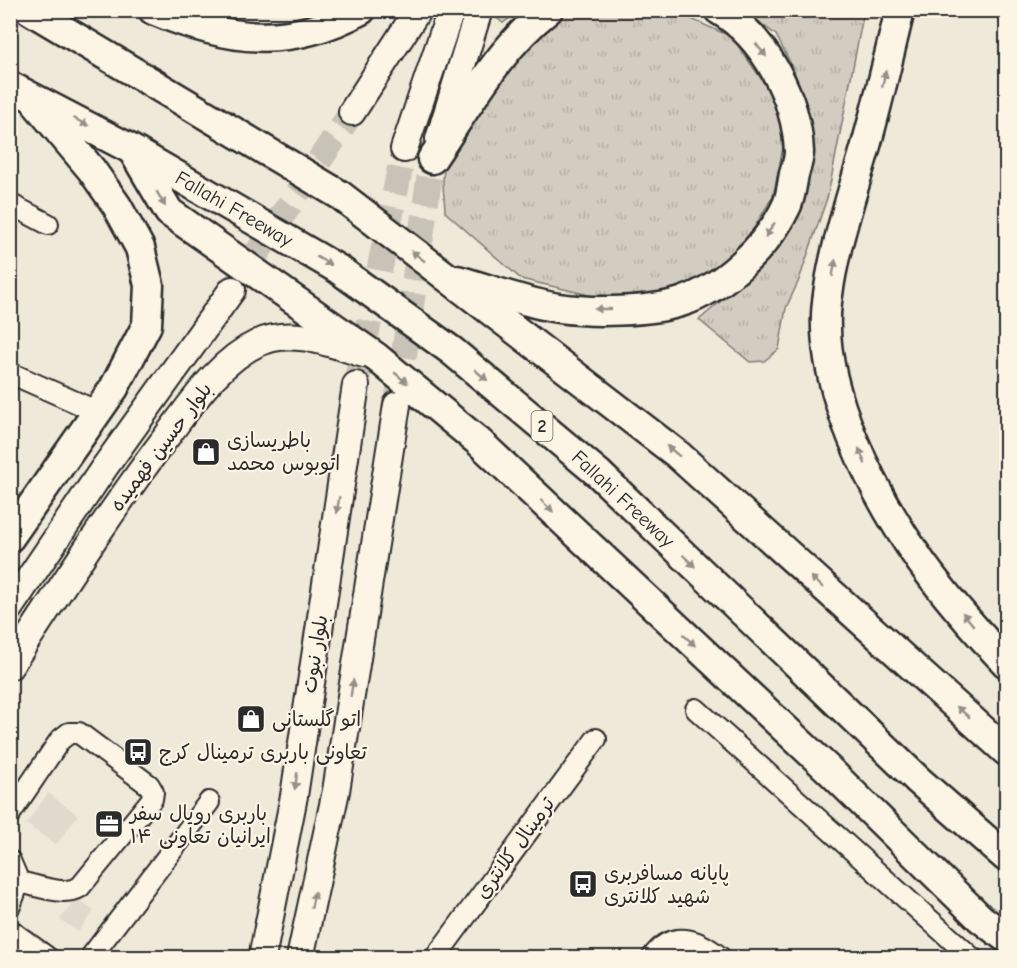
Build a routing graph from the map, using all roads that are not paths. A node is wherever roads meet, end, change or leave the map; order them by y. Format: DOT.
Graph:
graph roads {
  1 [pos="30,10"];
  2 [pos="153,10"];
  3 [pos="361,10"];
  4 [pos="418,10"];
  5 [pos="451,10"];
  6 [pos="479,10"];
  7 [pos="548,10"];
  8 [pos="718,10"];
  9 [pos="900,10"];
  10 [pos="19,90"];
  11 [pos="352,112"];
  12 [pos="131,149"];
  13 [pos="404,149"];
  14 [pos="432,159"];
  15 [pos="10,204"];
  16 [pos="48,224"];
  17 [pos="444,277"];
  18 [pos="232,290"];
  19 [pos="376,357"];
  20 [pos="10,373"];
  21 [pos="356,385"];
  22 [pos="397,405"];
  23 [pos="99,412"];
  24 [pos="10,537"];
  25 [pos="10,607"];
  26 [pos="1006,663"];
  27 [pos="10,666"];
  28 [pos="696,709"];
  29 [pos="596,739"];
  30 [pos="1006,751"];
  31 [pos="209,801"];
  32 [pos="10,813"];
  33 [pos="1006,857"];
  34 [pos="10,861"];
  35 [pos="19,882"];
  36 [pos="10,906"];
  37 [pos="10,930"];
  38 [pos="1006,938"];
  39 [pos="48,957"];
  40 [pos="90,957"];
  41 [pos="262,957"];
  42 [pos="300,957"];
  43 [pos="435,957"];
  44 [pos="652,957"];
  45 [pos="720,957"];
  46 [pos="972,957"];
  17 -- 1 [label="highway, one-way"];
  2 -- 3 [label="highway"];
  4 -- 11 [label="main road"];
  5 -- 13 [label="main road"];
  6 -- 14 [label="main road"];
  7 -- 14 [label="highway"];
  8 -- 17 [label="highway, one-way"];
  26 -- 9 [label="highway, one-way"];
  10 -- 12 [label="highway, Fallahi Freeway / 2, one-way"];
  10 -- 23 [label="highway"];
  12 -- 19 [label="highway, one-way"];
  12 -- 33 [label="highway, Fallahi Freeway / 2, one-way"];
  15 -- 16 [label="street"];
  30 -- 17 [label="highway, one-way"];
  18 -- 25 [label="main road, بلوار حسین فهمیده"];
  19 -- 27 [label="main road, بلوار حسین فهمیده"];
  19 -- 38 [label="highway, one-way"];
  20 -- 23 [label="street"];
  21 -- 41 [label="main road, بلوار نبوت, one-way"];
  42 -- 22 [label="main road, one-way"];
  23 -- 24 [label="highway"];
  28 -- 46 [label="street"];
  29 -- 43 [label="street, ترمینال کلانتری"];
  31 -- 40 [label="street"];
  32 -- 35 [label="street"];
  34 -- 35 [label="street"];
  35 -- 36 [label="street"];
  37 -- 39 [label="street"];
  44 -- 45 [label="street"];
}
